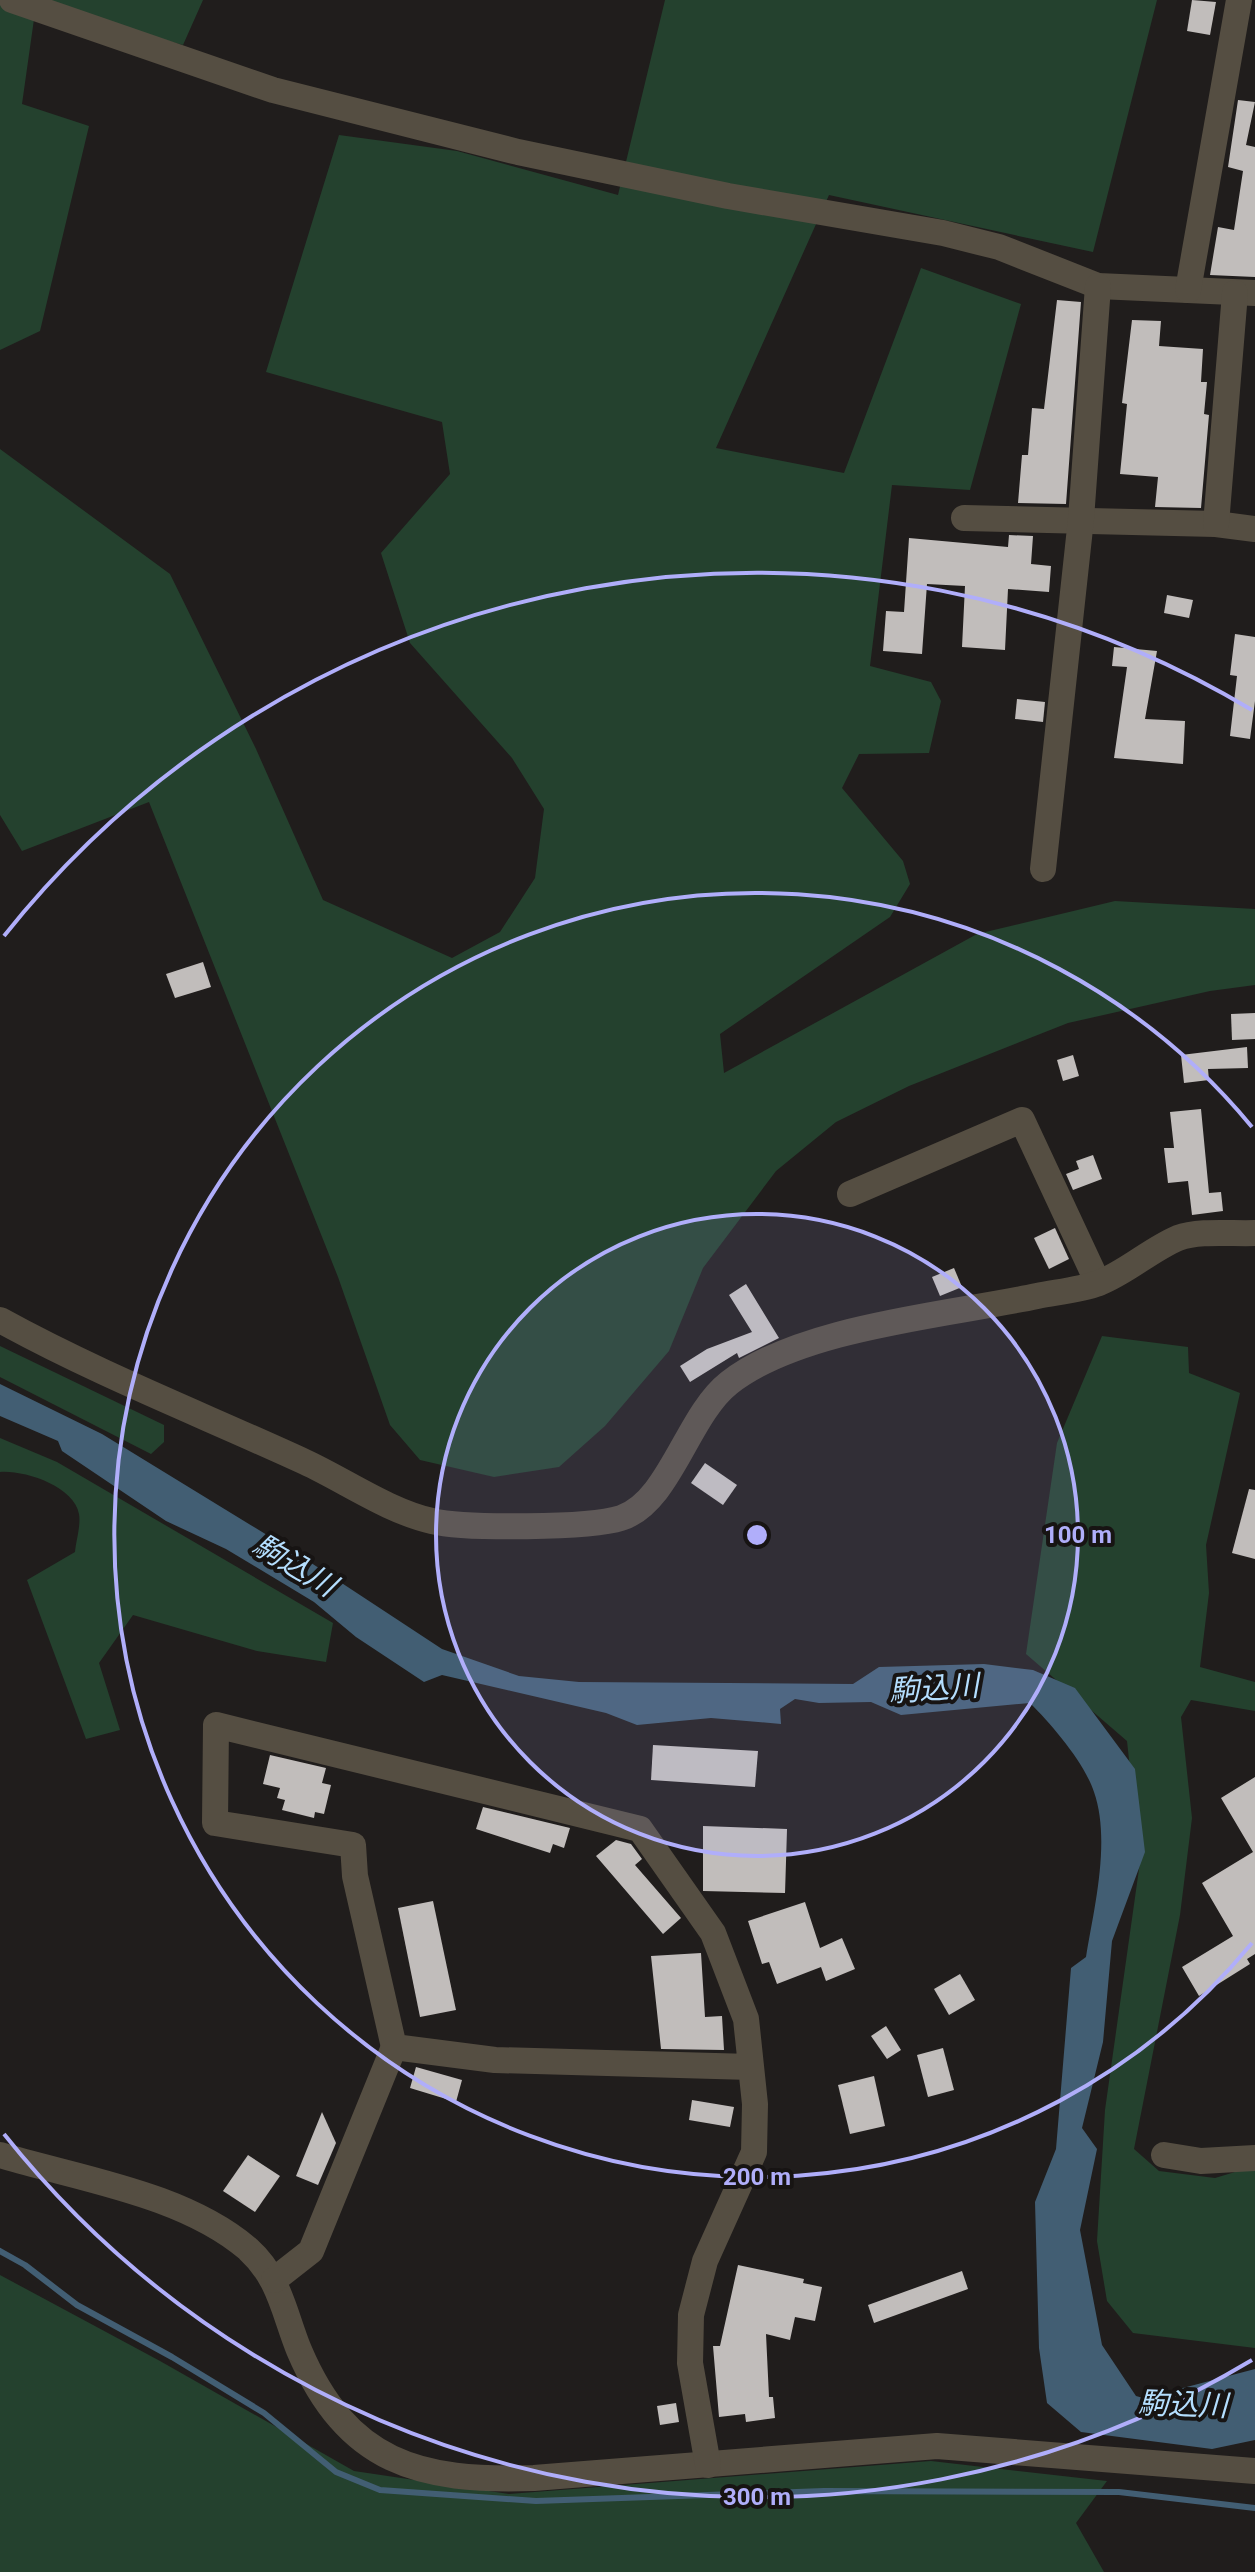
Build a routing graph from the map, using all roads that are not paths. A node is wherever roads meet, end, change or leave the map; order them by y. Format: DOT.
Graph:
graph roads {
  1 [pos="12,0"];
  2 [pos="1239,0"];
  3 [pos="1098,286"];
  4 [pos="1188,290"];
  5 [pos="1245,293"];
  6 [pos="964,518"];
  7 [pos="1081,519"];
  8 [pos="1216,524"];
  9 [pos="1255,529"];
  10 [pos="1043,869"];
  11 [pos="850,1194"];
  12 [pos="1255,1233"];
  13 [pos="1098,1283"];
  14 [pos="0,1320"];
  15 [pos="394,2047"];
  16 [pos="751,2067"];
  17 [pos="0,2155"];
  18 [pos="1164,2155"];
  19 [pos="1255,2158"];
  20 [pos="274,2280"];
  21 [pos="708,2465"];
  22 [pos="1255,2471"];
  1 -- 3 [label="street"];
  2 -- 4 [label="street"];
  3 -- 4 [label="street"];
  3 -- 7 [label="street"];
  4 -- 5 [label="street"];
  5 -- 8 [label="street"];
  6 -- 7 [label="street"];
  7 -- 8 [label="street"];
  7 -- 10 [label="street"];
  8 -- 9 [label="street"];
  11 -- 13 [label="street"];
  12 -- 13 [label="street"];
  13 -- 14 [label="street"];
  15 -- 16 [label="street"];
  15 -- 16 [label="street"];
  15 -- 20 [label="street"];
  16 -- 21 [label="street"];
  17 -- 20 [label="street"];
  18 -- 19 [label="street"];
  20 -- 21 [label="street"];
  21 -- 22 [label="street"];
}
